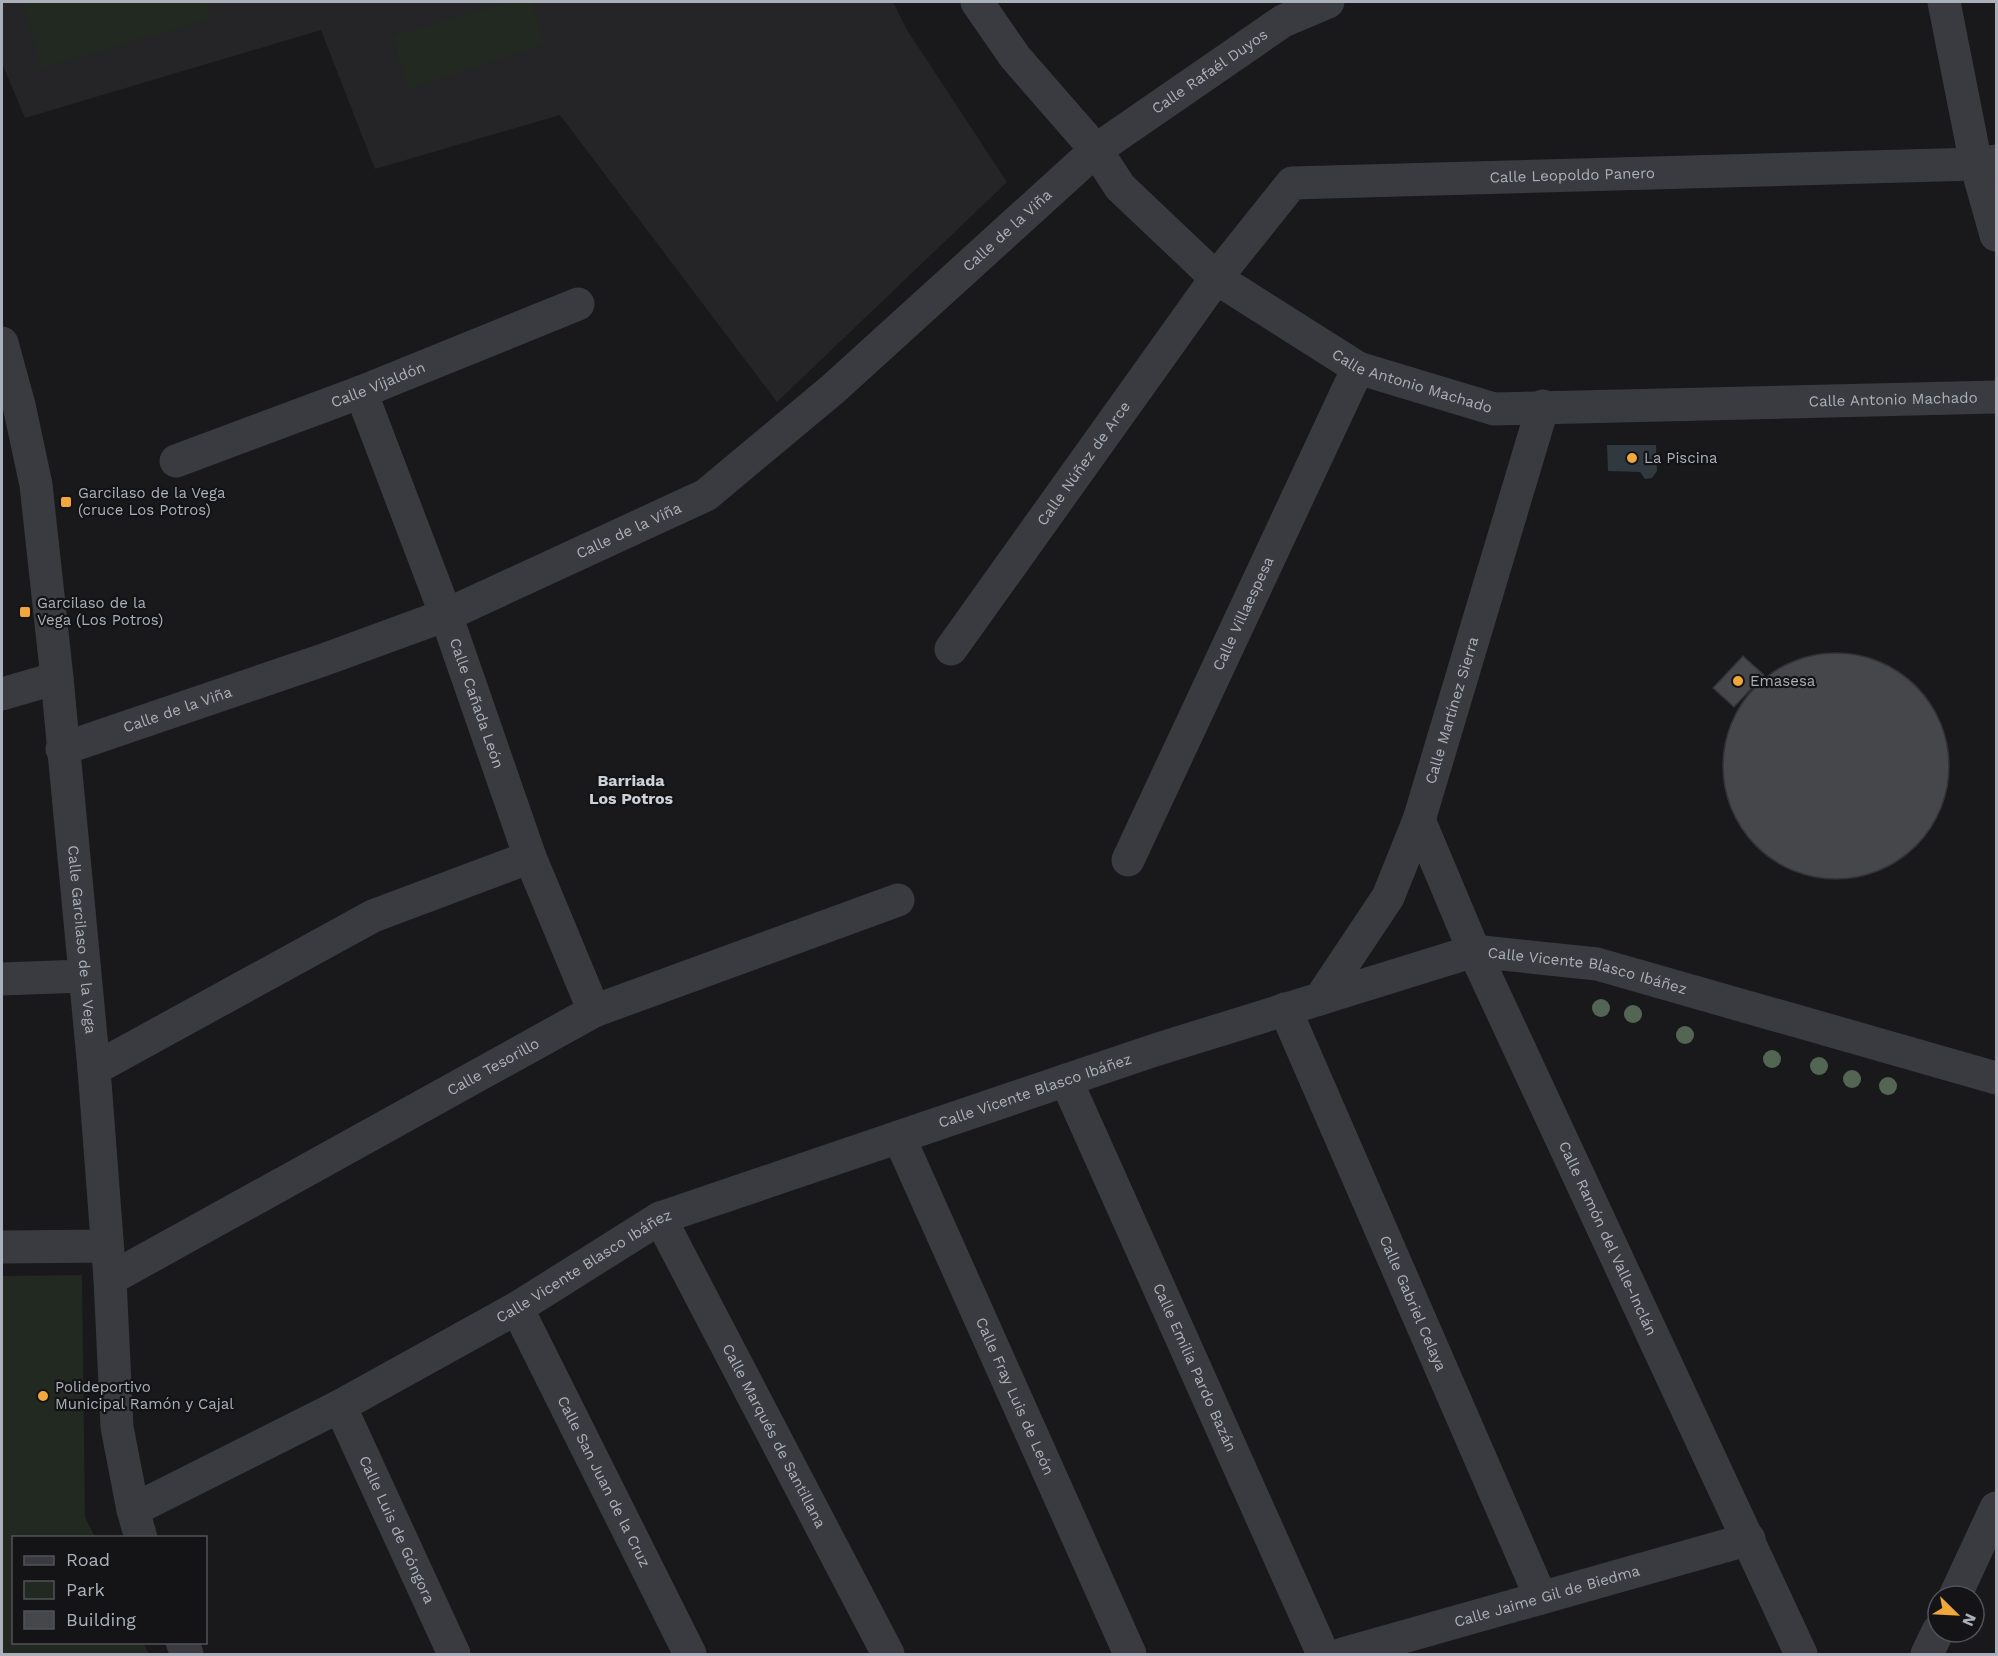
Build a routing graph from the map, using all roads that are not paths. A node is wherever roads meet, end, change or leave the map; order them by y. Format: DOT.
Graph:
graph roads {
  1 [pos="977,2"];
  2 [pos="1328,2"];
  3 [pos="1944,2"];
  4 [pos="1096,150"];
  5 [pos="1986,163"];
  6 [pos="1996,235"];
  7 [pos="1216,278"];
  8 [pos="578,304"];
  9 [pos="2,343"];
  10 [pos="1358,368"];
  11 [pos="360,392"];
  12 [pos="1996,397"];
  13 [pos="1543,406"];
  14 [pos="10,407"];
  15 [pos="176,461"];
  16 [pos="446,615"];
  17 [pos="951,649"];
  18 [pos="57,678"];
  19 [pos="2,694"];
  20 [pos="62,749"];
  21 [pos="1419,820"];
  22 [pos="530,857"];
  23 [pos="1128,860"];
  24 [pos="898,900"];
  25 [pos="1474,951"];
  26 [pos="84,976"];
  27 [pos="2,979"];
  28 [pos="1320,999"];
  29 [pos="1285,1009"];
  30 [pos="594,1011"];
  31 [pos="94,1069"];
  32 [pos="1996,1077"];
  33 [pos="1066,1080"];
  34 [pos="899,1137"];
  35 [pos="660,1218"];
  36 [pos="107,1246"];
  37 [pos="2,1247"];
  38 [pos="110,1279"];
  39 [pos="517,1308"];
  40 [pos="340,1406"];
  41 [pos="1996,1508"];
  42 [pos="137,1524"];
  43 [pos="1749,1539"];
  44 [pos="1960,1584"];
  45 [pos="1540,1598"];
  46 [pos="454,1654"];
  47 [pos="690,1654"];
  48 [pos="888,1654"];
  49 [pos="1130,1654"];
  50 [pos="1323,1654"];
  51 [pos="1343,1654"];
  52 [pos="1801,1654"];
  1 -- 4 [label="street, Calle Antonio Machado"];
  2 -- 4 [label="street, Calle Rafaél Duyos"];
  3 -- 5 [label="street"];
  4 -- 7 [label="street, Calle Antonio Machado"];
  4 -- 16 [label="street, Calle de la Viña"];
  5 -- 6 [label="street"];
  5 -- 7 [label="street, Calle Leopoldo Panero"];
  7 -- 10 [label="street, Calle Antonio Machado"];
  7 -- 17 [label="street, Calle Núñez de Arce"];
  8 -- 11 [label="street, Calle Vijaldón"];
  9 -- 14 [label="street, Calle Garcilaso de la Vega"];
  10 -- 13 [label="street, Calle Antonio Machado"];
  10 -- 23 [label="street, Calle Villaespesa"];
  11 -- 15 [label="street, Calle Vijaldón"];
  11 -- 16 [label="street, Calle Cañada León"];
  12 -- 13 [label="street, Calle Antonio Machado"];
  13 -- 21 [label="street, Calle Martínez Sierra"];
  14 -- 18 [label="street, Calle Garcilaso de la Vega"];
  16 -- 20 [label="street, Calle de la Viña"];
  16 -- 22 [label="street, Calle Cañada León"];
  18 -- 19 [label="street"];
  18 -- 20 [label="street, Calle Garcilaso de la Vega"];
  20 -- 26 [label="street, Calle Garcilaso de la Vega"];
  21 -- 25 [label="street, Calle Ramón del Valle-Inclán"];
  21 -- 28 [label="street, Calle Martínez Sierra"];
  22 -- 30 [label="street, Calle Cañada León"];
  22 -- 31 [label="street"];
  24 -- 30 [label="street, Calle Tesorillo"];
  25 -- 28 [label="street, Calle Vicente Blasco Ibáñez"];
  25 -- 32 [label="street, Calle Vicente Blasco Ibáñez"];
  25 -- 43 [label="street, Calle Ramón del Valle-Inclán"];
  26 -- 27 [label="street"];
  26 -- 31 [label="street, Calle Garcilaso de la Vega"];
  28 -- 29 [label="street, Calle Vicente Blasco Ibáñez"];
  29 -- 33 [label="street, Calle Vicente Blasco Ibáñez"];
  29 -- 45 [label="street, Calle Gabriel Celaya"];
  30 -- 38 [label="street, Calle Tesorillo"];
  31 -- 36 [label="street, Calle Garcilaso de la Vega"];
  33 -- 34 [label="street, Calle Vicente Blasco Ibáñez"];
  33 -- 50 [label="street, Calle Emilia Pardo Bazán"];
  34 -- 35 [label="street, Calle Vicente Blasco Ibáñez"];
  34 -- 49 [label="street, Calle Fray Luis de León"];
  35 -- 39 [label="street, Calle Vicente Blasco Ibáñez"];
  35 -- 48 [label="street, Calle Marqués de Santillana"];
  36 -- 37 [label="street"];
  36 -- 38 [label="street, Calle Garcilaso de la Vega"];
  38 -- 42 [label="street, Calle Garcilaso de la Vega"];
  39 -- 40 [label="street, Calle Vicente Blasco Ibáñez"];
  39 -- 47 [label="street, Calle San Juan de la Cruz"];
  40 -- 42 [label="street, Calle Vicente Blasco Ibáñez"];
  40 -- 46 [label="street, Calle Luis de Góngora"];
  41 -- 44 [label="street"];
  43 -- 45 [label="street, Calle Jaime Gil de Biedma"];
  43 -- 52 [label="street, Calle Ramón del Valle-Inclán"];
  45 -- 51 [label="street, Calle Jaime Gil de Biedma"];
}
